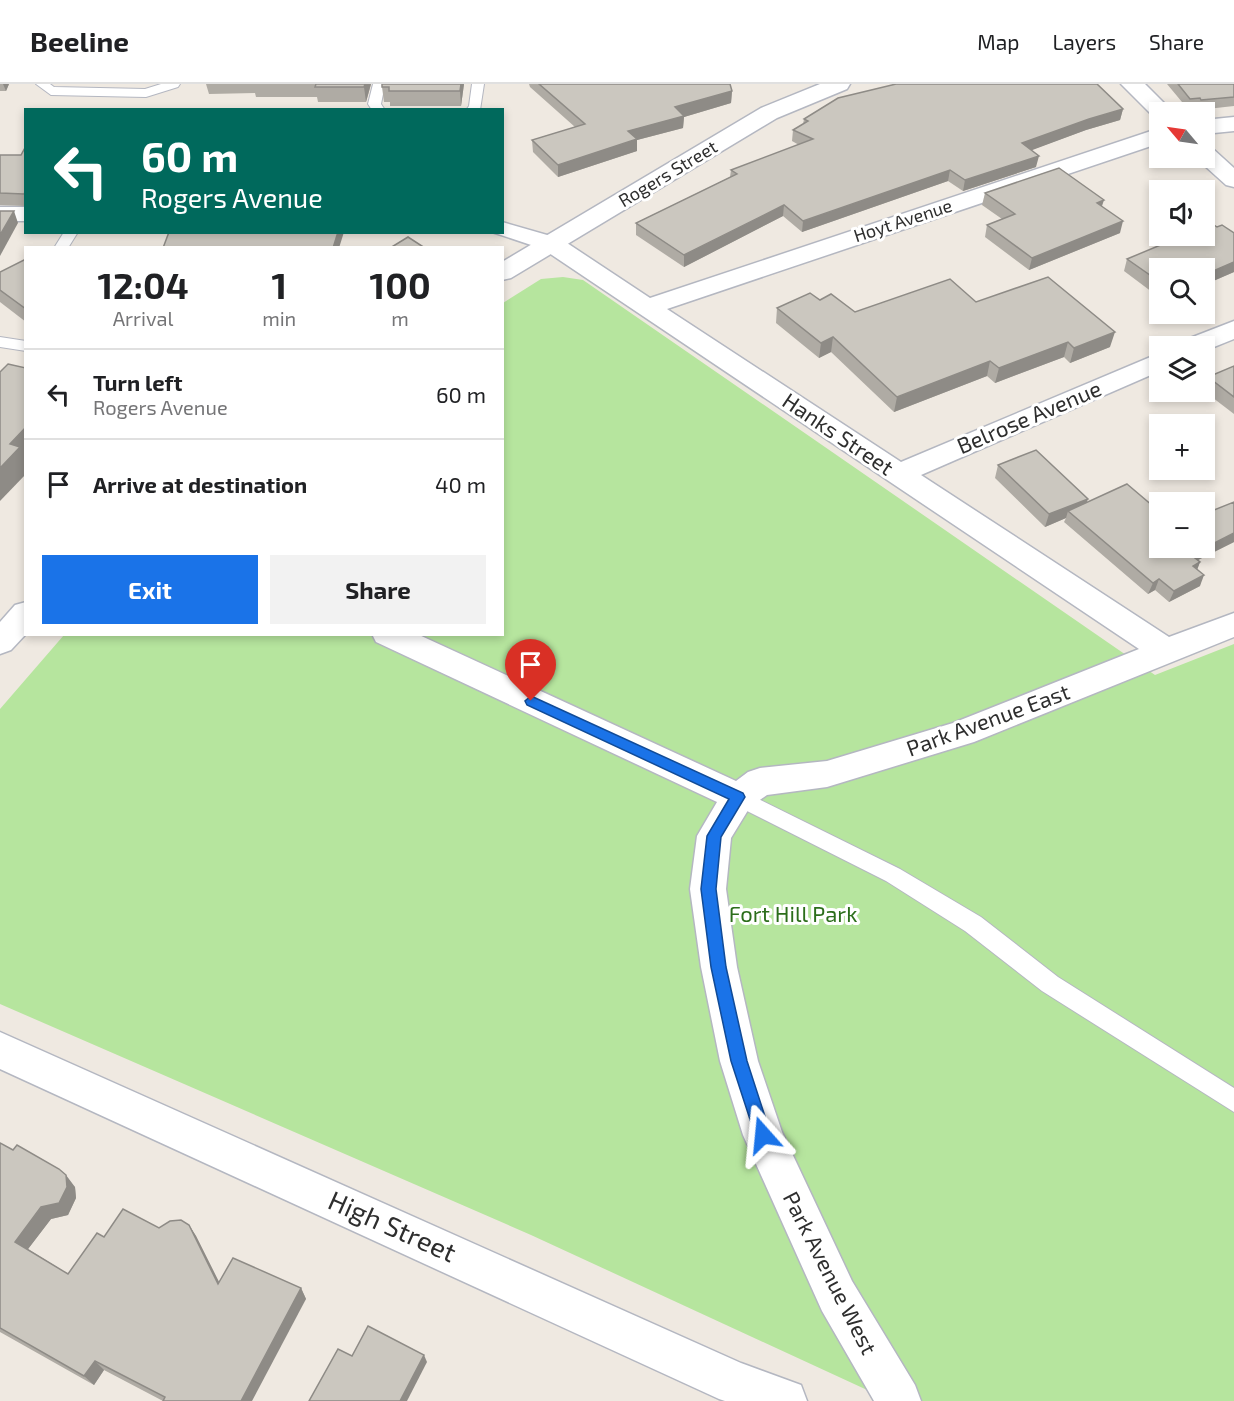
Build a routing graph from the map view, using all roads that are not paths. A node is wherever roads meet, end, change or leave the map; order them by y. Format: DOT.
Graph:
graph roads {
  1 [pos="42,84"];
  2 [pos="174,84"];
  3 [pos="379,84"];
  4 [pos="478,84"];
  5 [pos="839,84"];
  6 [pos="1132,84"];
  7 [pos="1151,102"];
  8 [pos="377,108"];
  9 [pos="475,108"];
  10 [pos="1234,124"];
  11 [pos="1215,126"];
  12 [pos="1149,139"];
  13 [pos="1215,163"];
  14 [pos="1234,180"];
  15 [pos="0,214"];
  16 [pos="24,214"];
  17 [pos="504,230"];
  18 [pos="552,244"];
  19 [pos="504,272"];
  20 [pos="647,307"];
  21 [pos="1234,330"];
  22 [pos="1215,338"];
  23 [pos="0,342"];
  24 [pos="24,346"];
  25 [pos="1149,367"];
  26 [pos="898,474"];
  27 [pos="24,615"];
  28 [pos="1234,624"];
  29 [pos="391,636"];
  30 [pos="0,642"];
  31 [pos="1167,652"];
  32 [pos="738,797"];
  33 [pos="0,1050"];
  34 [pos="1234,1101"];
  35 [pos="892,1400"];
  36 [pos="785,1401"];
  1 -- 2 [label="lane"];
  3 -- 8 [label="lane"];
  4 -- 9 [label="lane"];
  5 -- 18 [label="street, Rogers Street"];
  6 -- 7 [label="street"];
  10 -- 11 [label="street"];
  12 -- 20 [label="street, Hoyt Avenue"];
  13 -- 14 [label="street"];
  15 -- 16 [label="street"];
  17 -- 18 [label="street, Hanks Street"];
  18 -- 19 [label="street, Rogers Street"];
  18 -- 20 [label="street, Hanks Street"];
  20 -- 26 [label="street, Hanks Street"];
  21 -- 22 [label="street"];
  23 -- 24 [label="lane"];
  25 -- 26 [label="street, Belrose Avenue"];
  26 -- 31 [label="street, Hanks Street"];
  27 -- 30 [label="street"];
  28 -- 31 [label="street, Park Avenue East"];
  29 -- 32 [label="street"];
  31 -- 32 [label="street, Park Avenue East"];
  32 -- 34 [label="lane"];
  32 -- 35 [label="street, Park Avenue West"];
  33 -- 36 [label="street, High Street"];
}
